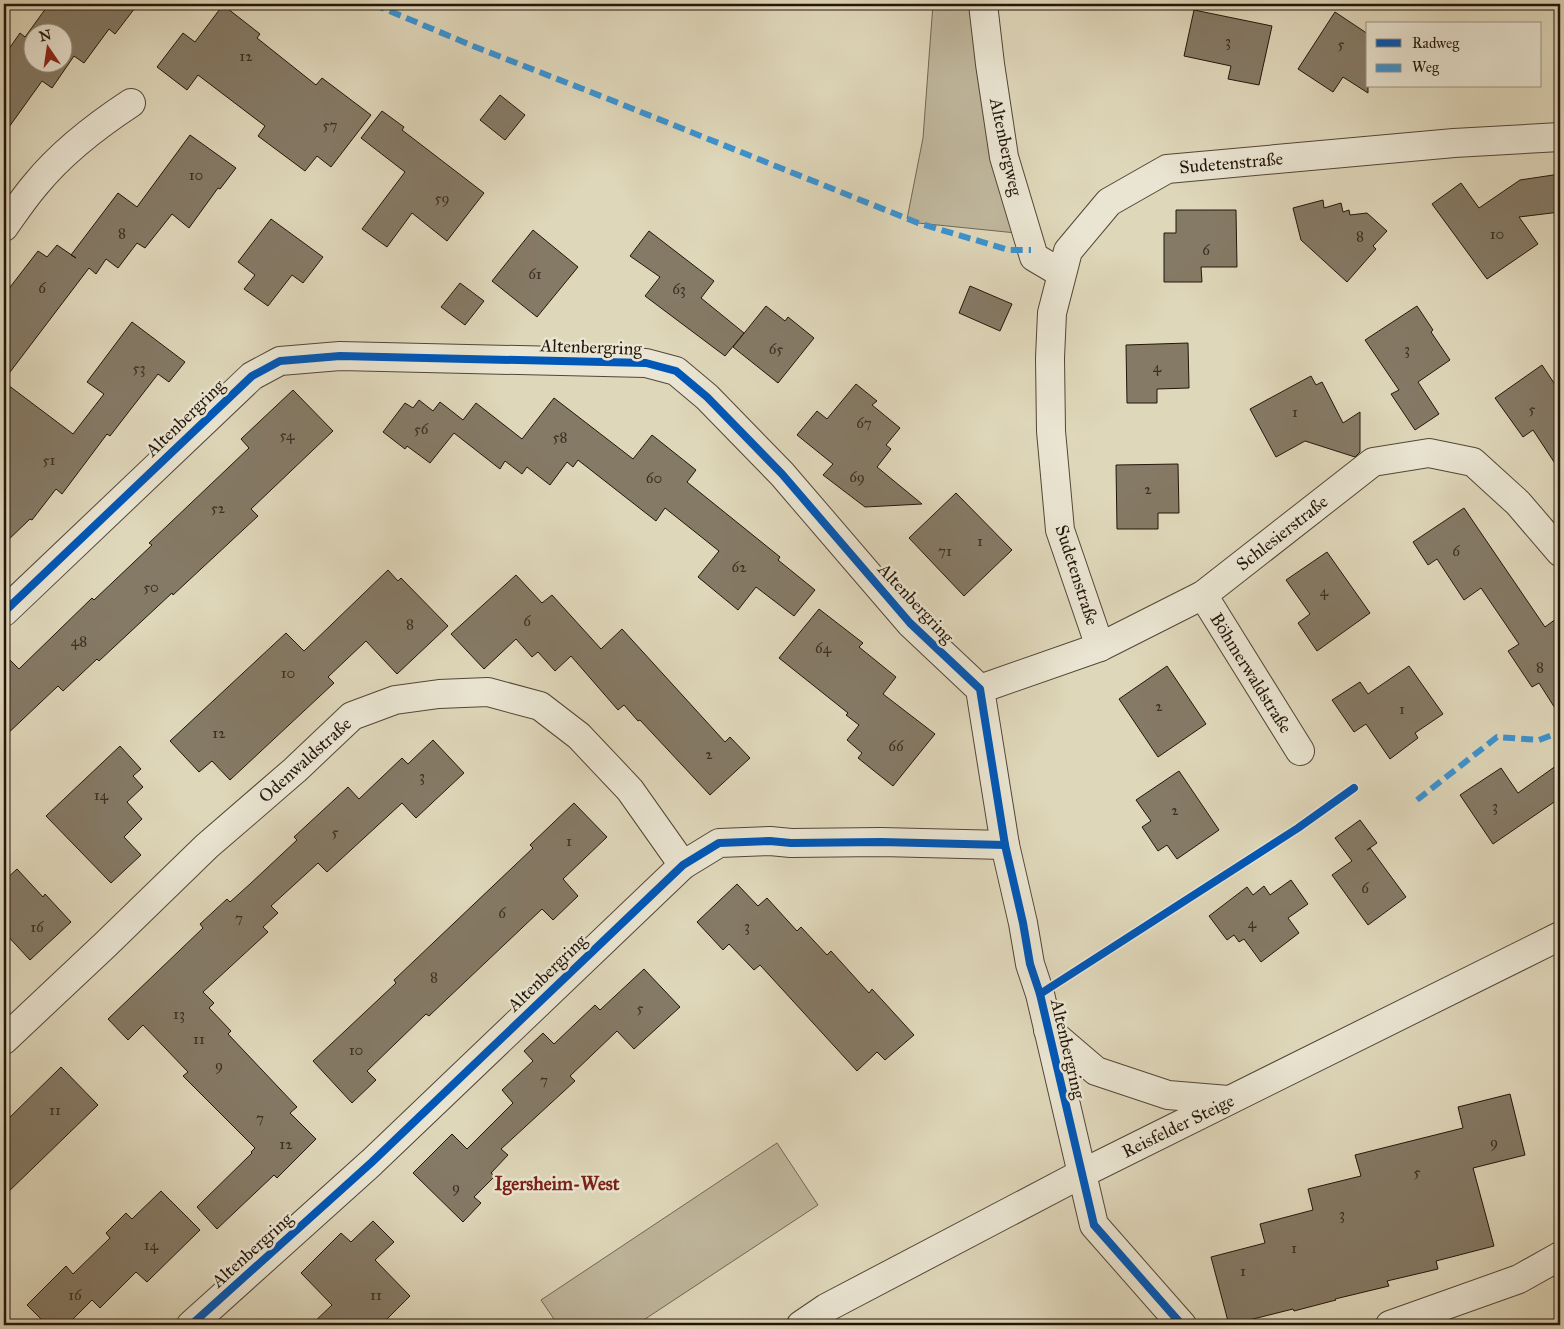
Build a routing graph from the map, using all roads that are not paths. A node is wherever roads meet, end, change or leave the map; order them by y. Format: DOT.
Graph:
graph roads {
  1 [pos="983,4"];
  2 [pos="131,102"];
  3 [pos="1560,137"];
  4 [pos="4,227"];
  5 [pos="1061,273"];
  6 [pos="1560,552"];
  7 [pos="1203,595"];
  8 [pos="4,612"];
  9 [pos="1100,647"];
  10 [pos="980,690"];
  11 [pos="1300,751"];
  12 [pos="1005,845"];
  13 [pos="683,865"];
  14 [pos="1560,936"];
  15 [pos="1048,1030"];
  16 [pos="4,1040"];
  17 [pos="1230,1100"];
  18 [pos="1083,1173"];
  19 [pos="1560,1256"];
  20 [pos="191,1325"];
  21 [pos="801,1325"];
  22 [pos="1182,1325"];
  23 [pos="1390,1325"];
  1 -- 5 [label="street, Altenbergweg"];
  2 -- 4 [label="street"];
  3 -- 5 [label="street, Sudetenstraße"];
  5 -- 9 [label="street, Sudetenstraße"];
  6 -- 7 [label="street, Schlesierstraße"];
  7 -- 9 [label="street, Schlesierstraße"];
  7 -- 11 [label="street, Böhmerwaldstraße"];
  8 -- 10 [label="street, Altenbergring"];
  9 -- 10 [label="street, Schlesierstraße"];
  10 -- 12 [label="street, Altenbergring"];
  12 -- 13 [label="street, Altenbergring"];
  12 -- 15 [label="street, Altenbergring"];
  13 -- 16 [label="street, Odenwaldstraße"];
  13 -- 20 [label="street, Altenbergring"];
  14 -- 17 [label="street, Reisfelder Steige"];
  15 -- 17 [label="street"];
  15 -- 18 [label="street, Altenbergring"];
  17 -- 18 [label="street, Reisfelder Steige"];
  18 -- 21 [label="street, Reisfelder Steige"];
  18 -- 22 [label="street, Altenbergring"];
  19 -- 23 [label="street"];
}
